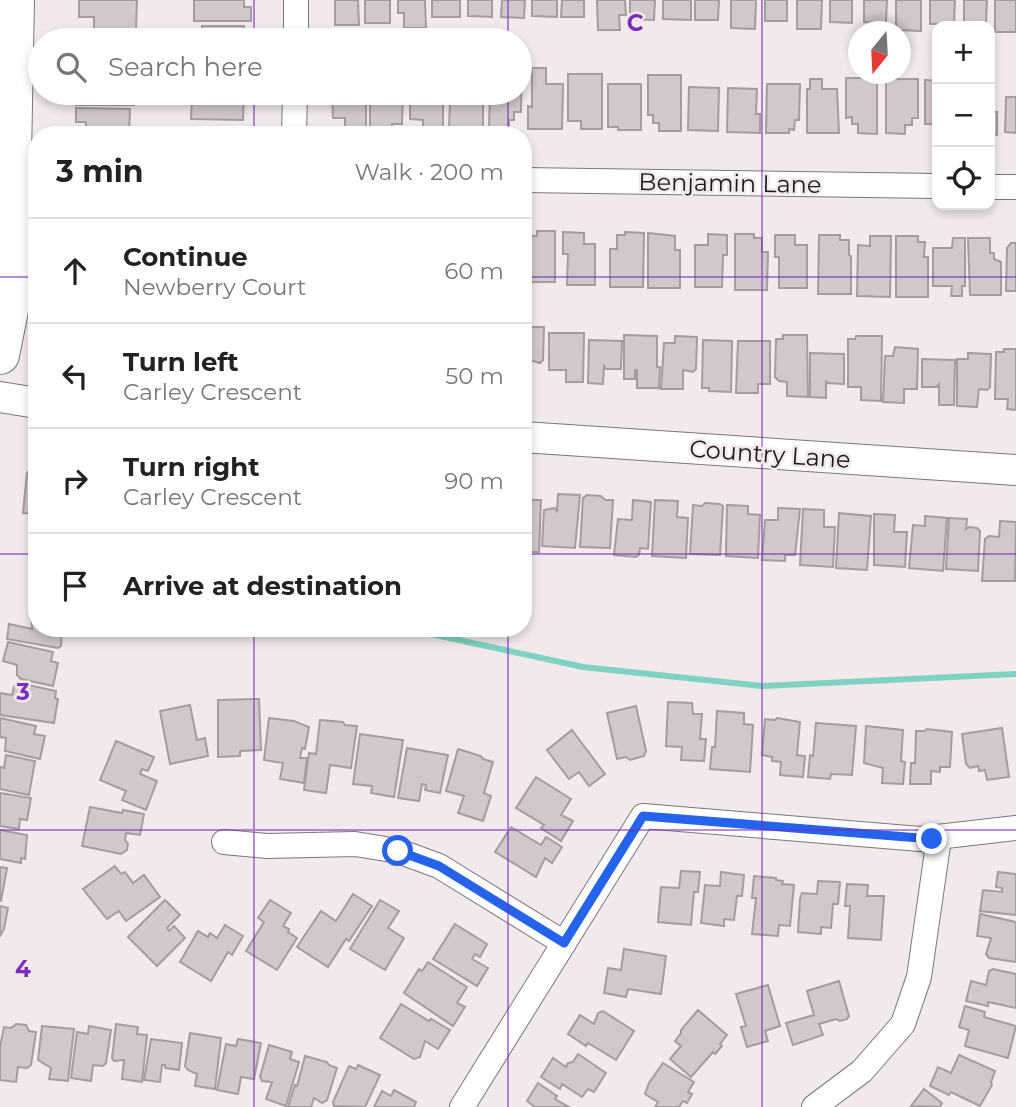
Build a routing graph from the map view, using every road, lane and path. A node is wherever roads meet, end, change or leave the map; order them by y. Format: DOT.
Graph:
graph roads {
  1 [pos="15,0"];
  2 [pos="296,0"];
  3 [pos="296,28"];
  4 [pos="295,105"];
  5 [pos="294,126"];
  6 [pos="532,180"];
  7 [pos="932,186"];
  8 [pos="995,187"];
  9 [pos="1016,187"];
  10 [pos="0,355"];
  11 [pos="0,397"];
  12 [pos="28,402"];
  13 [pos="532,438"];
  14 [pos="1016,470"];
  15 [pos="1016,828"];
  16 [pos="939,838"];
  17 [pos="225,842"];
  18 [pos="564,943"];
  19 [pos="462,1107"];
  20 [pos="814,1107"];
  1 -- 10 [label="main road"];
  2 -- 3 [label="street"];
  4 -- 5 [label="street"];
  6 -- 7 [label="street, Benjamin Lane"];
  8 -- 9 [label="street"];
  11 -- 12 [label="street"];
  13 -- 14 [label="street, Country Lane"];
  15 -- 16 [label="street"];
  16 -- 18 [label="street"];
  16 -- 20 [label="street"];
  17 -- 18 [label="street"];
  18 -- 19 [label="street"];
}
